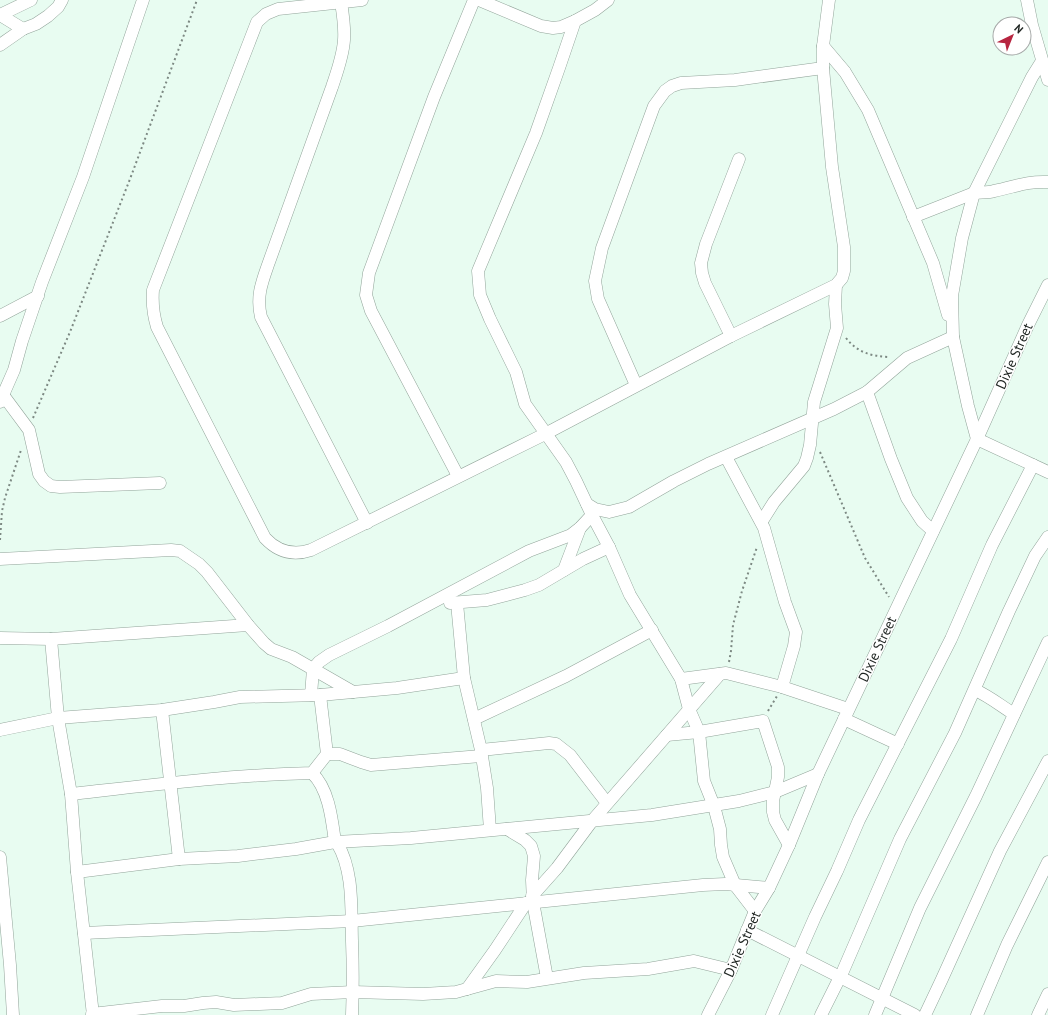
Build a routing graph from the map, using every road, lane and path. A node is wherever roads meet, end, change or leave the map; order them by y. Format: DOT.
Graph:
graph roads {
  1 [pos="31,0"];
  2 [pos="62,0"];
  3 [pos="143,0"];
  4 [pos="197,0"];
  5 [pos="362,0"];
  6 [pos="474,0"];
  7 [pos="479,0"];
  8 [pos="608,0"];
  9 [pos="1027,0"];
  10 [pos="828,1"];
  11 [pos="318,2"];
  12 [pos="342,2"];
  13 [pos="591,5"];
  14 [pos="0,15"];
  15 [pos="574,20"];
  16 [pos="23,29"];
  17 [pos="0,46"];
  18 [pos="824,46"];
  19 [pos="1042,61"];
  20 [pos="823,68"];
  21 [pos="1048,80"];
  22 [pos="739,158"];
  23 [pos="1048,182"];
  24 [pos="974,193"];
  25 [pos="913,217"];
  26 [pos="836,285"];
  27 [pos="1048,285"];
  28 [pos="38,296"];
  29 [pos="0,316"];
  30 [pos="837,328"];
  31 [pos="953,331"];
  32 [pos="731,336"];
  33 [pos="907,358"];
  34 [pos="14,370"];
  35 [pos="0,375"];
  36 [pos="636,385"];
  37 [pos="867,392"];
  38 [pos="2,398"];
  39 [pos="812,418"];
  40 [pos="29,430"];
  41 [pos="545,434"];
  42 [pos="977,439"];
  43 [pos="22,449"];
  44 [pos="820,452"];
  45 [pos="726,457"];
  46 [pos="1033,465"];
  47 [pos="1048,472"];
  48 [pos="458,476"];
  49 [pos="160,484"];
  50 [pos="587,504"];
  51 [pos="592,515"];
  52 [pos="762,521"];
  53 [pos="367,523"];
  54 [pos="580,528"];
  55 [pos="934,531"];
  56 [pos="1048,537"];
  57 [pos="0,540"];
  58 [pos="758,546"];
  59 [pos="609,547"];
  60 [pos="0,559"];
  61 [pos="564,570"];
  62 [pos="435,602"];
  63 [pos="457,603"];
  64 [pos="896,609"];
  65 [pos="248,625"];
  66 [pos="652,630"];
  67 [pos="0,638"];
  68 [pos="51,639"];
  69 [pos="1048,642"];
  70 [pos="313,669"];
  71 [pos="723,673"];
  72 [pos="464,678"];
  73 [pos="681,679"];
  74 [pos="782,687"];
  75 [pos="975,690"];
  76 [pos="353,692"];
  77 [pos="316,695"];
  78 [pos="689,709"];
  79 [pos="162,710"];
  80 [pos="846,714"];
  81 [pos="1014,714"];
  82 [pos="58,718"];
  83 [pos="474,719"];
  84 [pos="763,721"];
  85 [pos="0,730"];
  86 [pos="699,732"];
  87 [pos="667,735"];
  88 [pos="898,744"];
  89 [pos="481,753"];
  90 [pos="327,754"];
  91 [pos="1048,761"];
  92 [pos="312,773"];
  93 [pos="818,774"];
  94 [pos="169,783"];
  95 [pos="775,792"];
  96 [pos="71,794"];
  97 [pos="607,803"];
  98 [pos="714,806"];
  99 [pos="592,821"];
  100 [pos="507,829"];
  101 [pos="490,830"];
  102 [pos="336,842"];
  103 [pos="789,845"];
  104 [pos="0,857"];
  105 [pos="179,859"];
  106 [pos="1048,862"];
  107 [pos="77,872"];
  108 [pos="735,885"];
  109 [pos="769,888"];
  110 [pos="530,901"];
  111 [pos="755,911"];
  112 [pos="352,921"];
  113 [pos="747,930"];
  114 [pos="84,933"];
  115 [pos="4,942"];
  116 [pos="798,957"];
  117 [pos="731,970"];
  118 [pos="547,978"];
  119 [pos="840,978"];
  120 [pos="467,989"];
  121 [pos="353,992"];
  122 [pos="1048,994"];
  123 [pos="882,999"];
  124 [pos="93,1014"];
  125 [pos="13,1015"];
  126 [pos="352,1015"];
  127 [pos="708,1015"];
  128 [pos="772,1015"];
  129 [pos="821,1015"];
  130 [pos="875,1015"];
  131 [pos="915,1015"];
  132 [pos="925,1015"];
  133 [pos="977,1015"];
  134 [pos="1038,1015"];
  1 -- 14 [label="street"];
  2 -- 16 [label="street"];
  3 -- 28 [label="street"];
  4 -- 40 [label="path"];
  5 -- 12 [label="street"];
  6 -- 48 [label="street"];
  7 -- 15 [label="street"];
  8 -- 13 [label="street"];
  9 -- 19 [label="street"];
  10 -- 18 [label="street"];
  11 -- 12 [label="street"];
  11 -- 53 [label="street"];
  12 -- 53 [label="street"];
  13 -- 15 [label="street"];
  14 -- 16 [label="street"];
  15 -- 41 [label="street"];
  16 -- 17 [label="street"];
  18 -- 20 [label="street"];
  18 -- 25 [label="street"];
  19 -- 21 [label="street"];
  19 -- 24 [label="street"];
  20 -- 26 [label="street"];
  20 -- 36 [label="street"];
  22 -- 32 [label="street"];
  23 -- 24 [label="street"];
  24 -- 25 [label="street"];
  24 -- 31 [label="street"];
  25 -- 31 [label="street"];
  26 -- 30 [label="street"];
  26 -- 32 [label="street"];
  27 -- 42 [label="street, Dixie Street"];
  28 -- 29 [label="street"];
  28 -- 34 [label="street"];
  30 -- 33 [label="path"];
  30 -- 39 [label="street"];
  31 -- 33 [label="street"];
  31 -- 42 [label="street"];
  32 -- 36 [label="street"];
  33 -- 37 [label="street"];
  34 -- 35 [label="street"];
  34 -- 38 [label="street"];
  36 -- 41 [label="street"];
  37 -- 39 [label="street"];
  37 -- 55 [label="street"];
  38 -- 40 [label="street"];
  39 -- 45 [label="street"];
  39 -- 52 [label="street"];
  40 -- 49 [label="street"];
  41 -- 48 [label="street"];
  41 -- 50 [label="street"];
  42 -- 46 [label="street"];
  42 -- 55 [label="street, Dixie Street"];
  43 -- 57 [label="path"];
  44 -- 64 [label="path"];
  45 -- 50 [label="street"];
  45 -- 52 [label="street"];
  46 -- 47 [label="street"];
  46 -- 88 [label="street"];
  48 -- 53 [label="street"];
  50 -- 51 [label="street"];
  51 -- 54 [label="street"];
  51 -- 59 [label="street"];
  52 -- 74 [label="street"];
  54 -- 61 [label="street"];
  54 -- 62 [label="street"];
  55 -- 64 [label="street, Dixie Street"];
  56 -- 75 [label="street"];
  58 -- 71 [label="path"];
  59 -- 61 [label="street"];
  59 -- 66 [label="street"];
  60 -- 65 [label="street"];
  61 -- 63 [label="street"];
  62 -- 63 [label="street"];
  62 -- 70 [label="street"];
  63 -- 72 [label="street"];
  64 -- 80 [label="street, Dixie Street"];
  65 -- 68 [label="street"];
  65 -- 70 [label="street"];
  66 -- 73 [label="street"];
  66 -- 83 [label="street"];
  67 -- 68 [label="street"];
  68 -- 82 [label="street"];
  69 -- 81 [label="street"];
  70 -- 76 [label="street"];
  70 -- 77 [label="street"];
  71 -- 73 [label="street"];
  71 -- 74 [label="street"];
  71 -- 78 [label="street"];
  72 -- 76 [label="street"];
  72 -- 83 [label="street"];
  73 -- 78 [label="street"];
  74 -- 80 [label="street"];
  74 -- 84 [label="path"];
  75 -- 81 [label="street"];
  75 -- 119 [label="street"];
  76 -- 77 [label="street"];
  77 -- 79 [label="street"];
  77 -- 90 [label="street"];
  78 -- 86 [label="street"];
  78 -- 87 [label="street"];
  79 -- 82 [label="street"];
  79 -- 94 [label="street"];
  80 -- 88 [label="street"];
  80 -- 93 [label="street, Dixie Street"];
  81 -- 123 [label="street"];
  82 -- 85 [label="street"];
  82 -- 96 [label="street"];
  83 -- 89 [label="street"];
  84 -- 86 [label="street"];
  84 -- 95 [label="street"];
  86 -- 87 [label="street"];
  86 -- 98 [label="street"];
  87 -- 97 [label="street"];
  88 -- 116 [label="street"];
  89 -- 90 [label="street"];
  89 -- 97 [label="street"];
  89 -- 101 [label="street"];
  90 -- 92 [label="street"];
  91 -- 132 [label="street"];
  92 -- 94 [label="street"];
  92 -- 102 [label="street"];
  93 -- 95 [label="street"];
  93 -- 103 [label="street, Dixie Street"];
  94 -- 96 [label="street"];
  94 -- 105 [label="street"];
  95 -- 98 [label="street"];
  95 -- 103 [label="street"];
  96 -- 107 [label="street"];
  97 -- 99 [label="street"];
  98 -- 99 [label="street"];
  98 -- 108 [label="street"];
  99 -- 100 [label="street"];
  99 -- 110 [label="street"];
  100 -- 101 [label="street"];
  100 -- 110 [label="street"];
  101 -- 102 [label="street"];
  102 -- 105 [label="street"];
  102 -- 112 [label="street"];
  103 -- 109 [label="street, Dixie Street"];
  104 -- 115 [label="street"];
  105 -- 107 [label="street"];
  106 -- 133 [label="street"];
  107 -- 114 [label="street"];
  108 -- 109 [label="street"];
  108 -- 110 [label="street"];
  108 -- 111 [label="street"];
  109 -- 111 [label="street, Dixie Street"];
  110 -- 112 [label="street"];
  110 -- 118 [label="street"];
  110 -- 120 [label="street"];
  111 -- 113 [label="street, Dixie Street"];
  112 -- 114 [label="street"];
  112 -- 121 [label="street"];
  113 -- 116 [label="street"];
  113 -- 117 [label="street, Dixie Street"];
  114 -- 124 [label="street"];
  115 -- 125 [label="street"];
  116 -- 119 [label="street"];
  116 -- 128 [label="street"];
  117 -- 118 [label="street"];
  117 -- 127 [label="street, Dixie Street"];
  118 -- 120 [label="street"];
  119 -- 123 [label="street"];
  119 -- 129 [label="street"];
  120 -- 121 [label="street"];
  121 -- 124 [label="street"];
  121 -- 126 [label="street"];
  122 -- 134 [label="street"];
  123 -- 130 [label="street"];
  123 -- 131 [label="street"];
}
